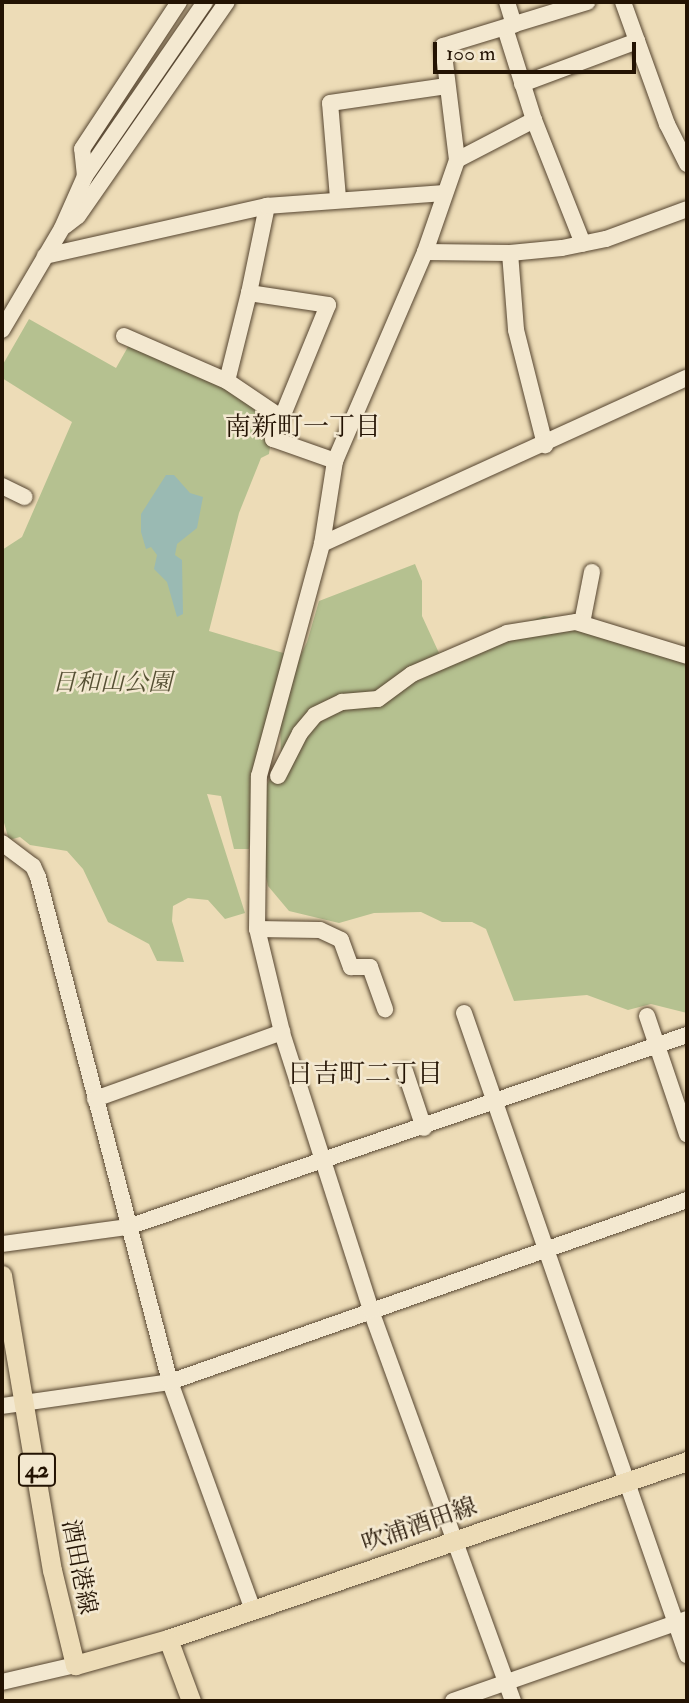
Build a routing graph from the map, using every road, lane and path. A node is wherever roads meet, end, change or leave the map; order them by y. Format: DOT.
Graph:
graph roads {
  1 [pos="179,2"];
  2 [pos="205,2"];
  3 [pos="227,2"];
  4 [pos="507,2"];
  5 [pos="587,2"];
  6 [pos="623,2"];
  7 [pos="510,26"];
  8 [pos="637,41"];
  9 [pos="523,84"];
  10 [pos="447,86"];
  11 [pos="534,120"];
  12 [pos="457,160"];
  13 [pos="687,164"];
  14 [pos="85,176"];
  15 [pos="444,193"];
  16 [pos="338,198"];
  17 [pos="267,206"];
  18 [pos="687,209"];
  19 [pos="62,228"];
  20 [pos="583,244"];
  21 [pos="425,252"];
  22 [pos="510,253"];
  23 [pos="45,256"];
  24 [pos="249,293"];
  25 [pos="2,330"];
  26 [pos="124,336"];
  27 [pos="687,378"];
  28 [pos="227,381"];
  29 [pos="282,418"];
  30 [pos="545,445"];
  31 [pos="335,461"];
  32 [pos="2,486"];
  33 [pos="25,498"];
  34 [pos="322,544"];
  35 [pos="592,572"];
  36 [pos="582,623"];
  37 [pos="687,654"];
  38 [pos="278,776"];
  39 [pos="2,843"];
  40 [pos="257,929"];
  41 [pos="384,1009"];
  42 [pos="464,1013"];
  43 [pos="647,1016"];
  44 [pos="282,1032"];
  45 [pos="687,1035"];
  46 [pos="657,1045"];
  47 [pos="405,1071"];
  48 [pos="95,1099"];
  49 [pos="495,1104"];
  50 [pos="424,1128"];
  51 [pos="687,1134"];
  52 [pos="324,1162"];
  53 [pos="687,1200"];
  54 [pos="128,1227"];
  55 [pos="2,1244"];
  56 [pos="546,1249"];
  57 [pos="2,1275"];
  58 [pos="371,1310"];
  59 [pos="170,1382"];
  60 [pos="26,1402"];
  61 [pos="2,1406"];
  62 [pos="687,1461"];
  63 [pos="629,1481"];
  64 [pos="455,1537"];
  65 [pos="253,1610"];
  66 [pos="682,1621"];
  67 [pos="168,1639"];
  68 [pos="687,1655"];
  69 [pos="75,1665"];
  70 [pos="2,1682"];
  71 [pos="507,1682"];
  72 [pos="191,1701"];
  73 [pos="453,1701"];
  74 [pos="513,1701"];
  1 -- 14 [label="street"];
  2 -- 14 [label="street"];
  3 -- 19 [label="street"];
  4 -- 7 [label="street"];
  5 -- 7 [label="street"];
  6 -- 8 [label="street"];
  7 -- 9 [label="street"];
  7 -- 10 [label="street"];
  8 -- 9 [label="street"];
  8 -- 13 [label="street"];
  9 -- 11 [label="street"];
  10 -- 12 [label="street"];
  10 -- 16 [label="street"];
  11 -- 12 [label="street"];
  11 -- 20 [label="street"];
  12 -- 15 [label="street"];
  14 -- 19 [label="street"];
  15 -- 16 [label="street"];
  15 -- 21 [label="street"];
  16 -- 17 [label="street"];
  17 -- 23 [label="street"];
  17 -- 24 [label="street"];
  18 -- 20 [label="street"];
  19 -- 23 [label="street"];
  20 -- 22 [label="street"];
  21 -- 22 [label="street"];
  21 -- 31 [label="street"];
  22 -- 30 [label="street"];
  23 -- 25 [label="street"];
  24 -- 28 [label="street"];
  24 -- 29 [label="street"];
  26 -- 28 [label="street"];
  27 -- 30 [label="street"];
  28 -- 29 [label="street"];
  29 -- 31 [label="street"];
  30 -- 34 [label="street"];
  31 -- 34 [label="street"];
  32 -- 33 [label="street"];
  34 -- 40 [label="street"];
  35 -- 36 [label="street"];
  36 -- 37 [label="street"];
  36 -- 38 [label="street"];
  39 -- 48 [label="street"];
  40 -- 41 [label="street"];
  40 -- 44 [label="street"];
  42 -- 49 [label="street"];
  43 -- 46 [label="street"];
  44 -- 48 [label="street"];
  44 -- 52 [label="street"];
  45 -- 46 [label="street"];
  46 -- 49 [label="street"];
  46 -- 51 [label="street"];
  47 -- 50 [label="street"];
  48 -- 54 [label="street"];
  49 -- 50 [label="street"];
  49 -- 56 [label="street"];
  50 -- 52 [label="street"];
  52 -- 54 [label="street"];
  52 -- 58 [label="street"];
  53 -- 56 [label="street"];
  54 -- 55 [label="street"];
  54 -- 59 [label="street"];
  56 -- 58 [label="street"];
  56 -- 63 [label="street"];
  57 -- 60 [label="main road, 酒田港線 / 42"];
  58 -- 59 [label="street"];
  58 -- 64 [label="street"];
  59 -- 60 [label="street"];
  59 -- 65 [label="street"];
  60 -- 61 [label="street"];
  60 -- 69 [label="main road, 酒田港線 / 42"];
  62 -- 63 [label="main road, 吹浦酒田線"];
  63 -- 64 [label="main road, 吹浦酒田線"];
  63 -- 66 [label="street"];
  64 -- 65 [label="main road, 吹浦酒田線"];
  64 -- 71 [label="street"];
  65 -- 67 [label="main road, 吹浦酒田線"];
  66 -- 68 [label="street"];
  66 -- 71 [label="street"];
  67 -- 69 [label="main road"];
  67 -- 72 [label="main road"];
  69 -- 70 [label="street"];
  71 -- 73 [label="street"];
  71 -- 74 [label="street"];
}
